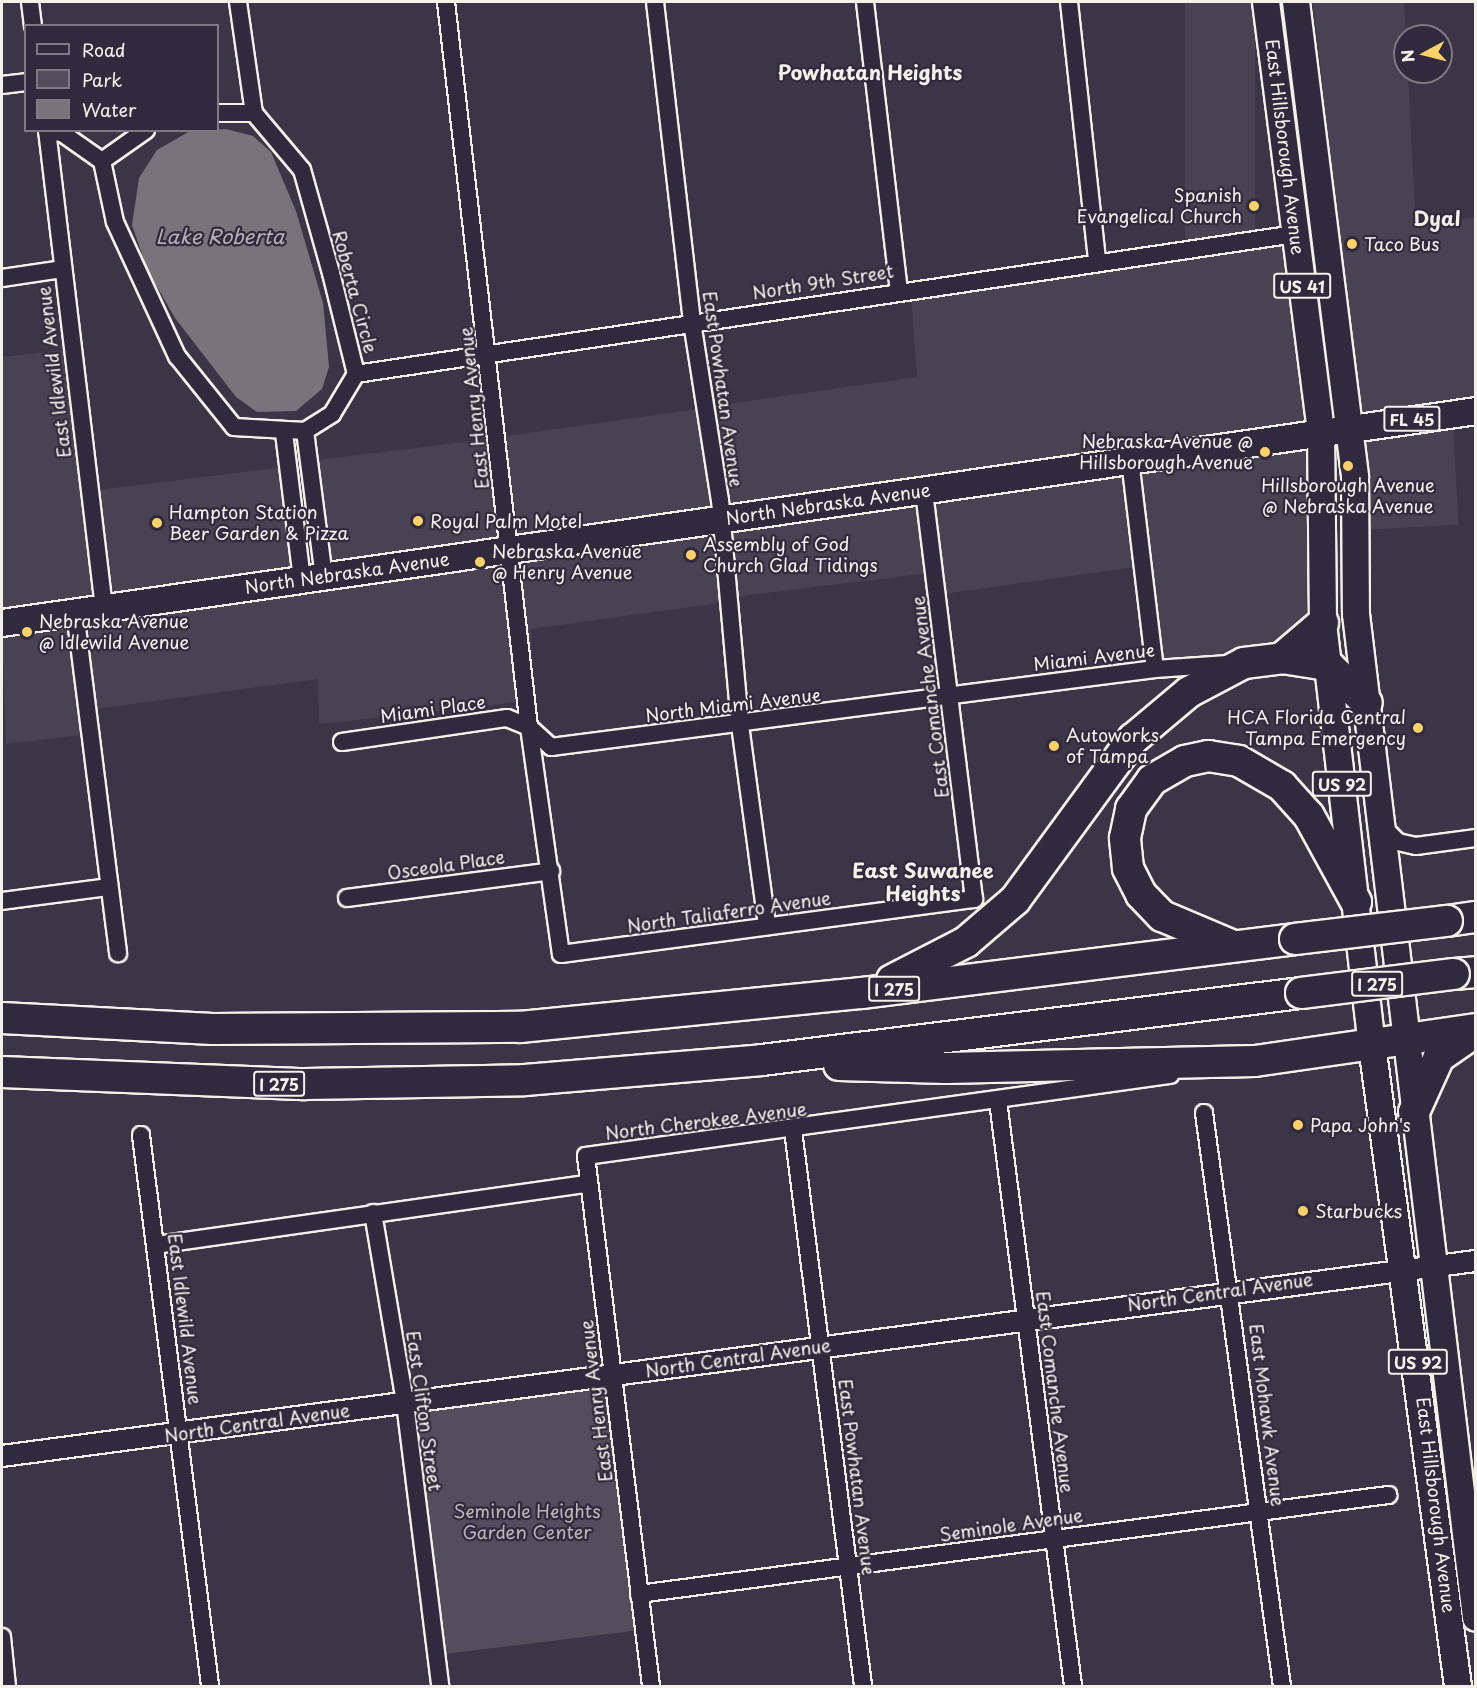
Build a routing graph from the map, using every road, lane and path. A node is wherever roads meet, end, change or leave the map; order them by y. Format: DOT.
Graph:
graph roads {
  1 [pos="30,2"];
  2 [pos="238,2"];
  3 [pos="446,2"];
  4 [pos="655,2"];
  5 [pos="865,2"];
  6 [pos="1069,2"];
  7 [pos="1266,2"];
  8 [pos="1279,2"];
  9 [pos="1296,2"];
  10 [pos="33,24"];
  11 [pos="1303,53"];
  12 [pos="24,82"];
  13 [pos="2,85"];
  14 [pos="219,112"];
  15 [pos="254,113"];
  16 [pos="46,132"];
  17 [pos="54,132"];
  18 [pos="143,132"];
  19 [pos="102,160"];
  20 [pos="1296,234"];
  21 [pos="1097,261"];
  22 [pos="62,269"];
  23 [pos="2,278"];
  24 [pos="899,290"];
  25 [pos="692,322"];
  26 [pos="488,353"];
  27 [pos="356,374"];
  28 [pos="1476,411"];
  29 [pos="1349,428"];
  30 [pos="305,430"];
  31 [pos="1321,432"];
  32 [pos="284,433"];
  33 [pos="1130,460"];
  34 [pos="924,490"];
  35 [pos="720,520"];
  36 [pos="511,549"];
  37 [pos="313,579"];
  38 [pos="104,608"];
  39 [pos="75,612"];
  40 [pos="2,623"];
  41 [pos="1323,623"];
  42 [pos="1282,658"];
  43 [pos="1244,663"];
  44 [pos="1328,665"];
  45 [pos="1155,669"];
  46 [pos="949,696"];
  47 [pos="1367,703"];
  48 [pos="740,725"];
  49 [pos="528,727"];
  50 [pos="342,742"];
  51 [pos="1383,827"];
  52 [pos="1476,838"];
  53 [pos="551,871"];
  54 [pos="110,887"];
  55 [pos="347,898"];
  56 [pos="974,899"];
  57 [pos="2,901"];
  58 [pos="1356,902"];
  59 [pos="1461,919"];
  60 [pos="767,926"];
  61 [pos="1233,946"];
  62 [pos="118,953"];
  63 [pos="561,954"];
  64 [pos="1465,973"];
  65 [pos="862,993"];
  66 [pos="2,1018"];
  67 [pos="1476,1030"];
  68 [pos="1406,1037"];
  69 [pos="1372,1045"];
  70 [pos="762,1060"];
  71 [pos="1255,1061"];
  72 [pos="2,1072"];
  73 [pos="998,1101"];
  74 [pos="1414,1112"];
  75 [pos="1204,1113"];
  76 [pos="793,1130"];
  77 [pos="141,1135"];
  78 [pos="589,1183"];
  79 [pos="373,1213"];
  80 [pos="156,1245"];
  81 [pos="1476,1261"];
  82 [pos="1431,1266"];
  83 [pos="1406,1269"];
  84 [pos="1231,1291"];
  85 [pos="1026,1318"];
  86 [pos="821,1347"];
  87 [pos="612,1376"];
  88 [pos="405,1403"];
  89 [pos="180,1434"];
  90 [pos="2,1456"];
  91 [pos="1468,1489"];
  92 [pos="1388,1495"];
  93 [pos="1260,1512"];
  94 [pos="1053,1539"];
  95 [pos="848,1566"];
  96 [pos="639,1594"];
  97 [pos="1476,1618"];
  98 [pos="2,1637"];
  99 [pos="7,1686"];
  100 [pos="210,1686"];
  101 [pos="440,1686"];
  102 [pos="651,1686"];
  103 [pos="863,1686"];
  104 [pos="1073,1686"];
  105 [pos="1282,1686"];
  106 [pos="1458,1686"];
  1 -- 10 [label="street"];
  2 -- 15 [label="street"];
  3 -- 26 [label="street, East Henry Avenue"];
  4 -- 25 [label="street, East Powhatan Avenue"];
  5 -- 24 [label="street"];
  6 -- 21 [label="street"];
  7 -- 20 [label="main road, East Hillsborough Avenue / US 41"];
  8 -- 11 [label="main road"];
  9 -- 11 [label="main road, East Hillsborough Avenue / US 41"];
  11 -- 29 [label="main road, East Hillsborough Avenue / US 41"];
  12 -- 13 [label="street"];
  14 -- 15 [label="street"];
  15 -- 27 [label="street, Roberta Circle"];
  16 -- 22 [label="street, East Idlewild Avenue"];
  17 -- 19 [label="street"];
  18 -- 19 [label="street"];
  19 -- 32 [label="street, Roberta Circle"];
  20 -- 21 [label="street, North 9th Street"];
  20 -- 31 [label="main road, East Hillsborough Avenue / US 41"];
  21 -- 24 [label="street, North 9th Street"];
  22 -- 23 [label="street"];
  22 -- 38 [label="street, East Idlewild Avenue"];
  24 -- 25 [label="street, North 9th Street"];
  25 -- 26 [label="street, North 9th Street"];
  25 -- 35 [label="street, East Powhatan Avenue"];
  26 -- 27 [label="street, North 9th Street"];
  26 -- 36 [label="street, East Henry Avenue"];
  27 -- 30 [label="street, Roberta Circle"];
  28 -- 29 [label="main road, North Nebraska Avenue / FL 45"];
  29 -- 31 [label="main road, North Nebraska Avenue"];
  29 -- 47 [label="main road, East Hillsborough Avenue / US 92"];
  30 -- 32 [label="street, Roberta Circle"];
  30 -- 37 [label="street"];
  31 -- 33 [label="main road, North Nebraska Avenue"];
  31 -- 41 [label="main road, East Hillsborough Avenue / US 92"];
  32 -- 37 [label="street"];
  33 -- 34 [label="main road, North Nebraska Avenue"];
  33 -- 45 [label="street"];
  34 -- 35 [label="main road, North Nebraska Avenue"];
  34 -- 46 [label="street, East Comanche Avenue"];
  35 -- 36 [label="main road, North Nebraska Avenue"];
  35 -- 48 [label="street, East Powhatan Avenue"];
  36 -- 37 [label="main road, North Nebraska Avenue"];
  36 -- 49 [label="street, East Henry Avenue"];
  37 -- 38 [label="main road, North Nebraska Avenue"];
  38 -- 39 [label="main road, North Nebraska Avenue"];
  39 -- 40 [label="main road, North Nebraska Avenue"];
  39 -- 54 [label="street"];
  41 -- 42 [label="highway"];
  41 -- 44 [label="main road, East Hillsborough Avenue / US 92"];
  42 -- 43 [label="highway"];
  42 -- 44 [label="highway"];
  43 -- 45 [label="street, Miami Avenue"];
  43 -- 65 [label="highway"];
  44 -- 47 [label="highway"];
  44 -- 58 [label="main road, East Hillsborough Avenue / US 92"];
  45 -- 46 [label="street, Miami Avenue"];
  46 -- 48 [label="street, North Miami Avenue"];
  46 -- 56 [label="street, East Comanche Avenue"];
  47 -- 51 [label="main road, East Hillsborough Avenue / US 92"];
  48 -- 49 [label="street, North Miami Avenue"];
  48 -- 60 [label="street, East Powhatan Avenue"];
  49 -- 50 [label="street, Miami Place"];
  49 -- 53 [label="street, East Henry Avenue"];
  51 -- 52 [label="street"];
  51 -- 68 [label="main road, East Hillsborough Avenue / US 92"];
  53 -- 55 [label="street, Osceola Place"];
  53 -- 63 [label="street, East Henry Avenue"];
  54 -- 57 [label="street"];
  54 -- 62 [label="street"];
  56 -- 60 [label="street, North Taliaferro Avenue"];
  58 -- 61 [label="highway"];
  58 -- 69 [label="main road, East Hillsborough Avenue / US 92"];
  59 -- 61 [label="highway, I 275, bridge"];
  60 -- 63 [label="street, North Taliaferro Avenue"];
  61 -- 65 [label="highway, I 275"];
  64 -- 70 [label="highway, I 275, bridge"];
  65 -- 66 [label="highway, I 275"];
  67 -- 68 [label="highway"];
  67 -- 74 [label="highway"];
  68 -- 69 [label="highway"];
  68 -- 74 [label="main road, East Hillsborough Avenue / US 92"];
  69 -- 71 [label="highway"];
  69 -- 83 [label="main road, East Hillsborough Avenue / US 92"];
  70 -- 71 [label="highway"];
  70 -- 72 [label="highway, I 275"];
  71 -- 73 [label="street, North Cherokee Avenue"];
  73 -- 76 [label="street, North Cherokee Avenue"];
  73 -- 85 [label="street, East Comanche Avenue"];
  74 -- 82 [label="main road, East Hillsborough Avenue / US 92"];
  75 -- 84 [label="street, East Mohawk Avenue"];
  76 -- 78 [label="street, North Cherokee Avenue"];
  76 -- 86 [label="street, East Powhatan Avenue"];
  77 -- 80 [label="street, East Idlewild Avenue"];
  78 -- 79 [label="street"];
  78 -- 87 [label="street, East Henry Avenue"];
  79 -- 80 [label="street"];
  79 -- 88 [label="street, East Clifton Street"];
  80 -- 89 [label="street, East Idlewild Avenue"];
  81 -- 82 [label="street, North Central Avenue"];
  82 -- 83 [label="street, North Central Avenue"];
  82 -- 91 [label="main road, East Hillsborough Avenue / US 92"];
  83 -- 84 [label="street, North Central Avenue"];
  83 -- 106 [label="main road, East Hillsborough Avenue / US 92"];
  84 -- 85 [label="street, North Central Avenue"];
  84 -- 93 [label="street, East Mohawk Avenue"];
  85 -- 86 [label="street, North Central Avenue"];
  85 -- 94 [label="street, East Comanche Avenue"];
  86 -- 87 [label="street, North Central Avenue"];
  86 -- 95 [label="street, East Powhatan Avenue"];
  87 -- 88 [label="street, North Central Avenue"];
  87 -- 96 [label="street, East Henry Avenue"];
  88 -- 89 [label="street, North Central Avenue"];
  88 -- 101 [label="street, East Clifton Street"];
  89 -- 90 [label="street, North Central Avenue"];
  89 -- 100 [label="street, East Idlewild Avenue"];
  91 -- 97 [label="main road, East Hillsborough Avenue / US 92"];
  92 -- 93 [label="street, Seminole Avenue"];
  93 -- 94 [label="street, Seminole Avenue"];
  93 -- 105 [label="street, East Mohawk Avenue"];
  94 -- 95 [label="street, Seminole Avenue"];
  94 -- 104 [label="street, East Comanche Avenue"];
  95 -- 96 [label="street, Seminole Avenue"];
  95 -- 103 [label="street, East Powhatan Avenue"];
  96 -- 102 [label="street, East Henry Avenue"];
  98 -- 99 [label="street"];
}
